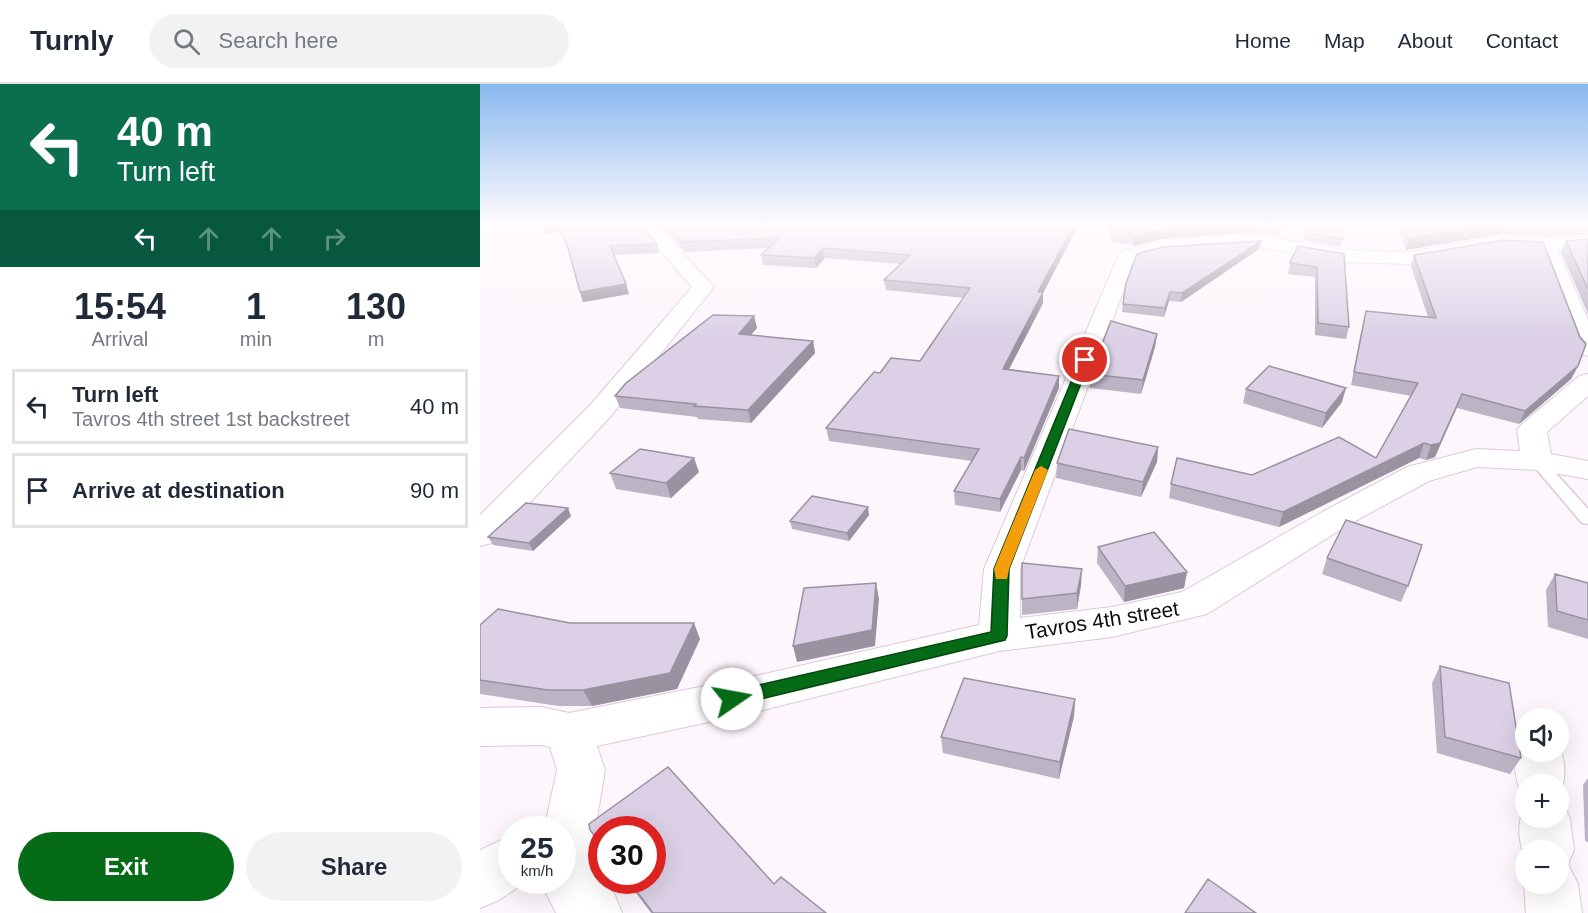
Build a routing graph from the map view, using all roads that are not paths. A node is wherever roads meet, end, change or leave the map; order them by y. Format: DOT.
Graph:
graph roads {
  1 [pos="680,262"];
  2 [pos="1125,262"];
  3 [pos="1554,262"];
  4 [pos="1588,349"];
  5 [pos="1588,381"];
  6 [pos="1537,461"];
  7 [pos="1588,470"];
  8 [pos="1588,519"];
  9 [pos="480,535"];
  10 [pos="999,636"];
  11 [pos="480,727"];
  12 [pos="569,732"];
  13 [pos="569,816"];
  14 [pos="498,870"];
  15 [pos="480,881"];
  16 [pos="576,894"];
  17 [pos="1552,894"];
  18 [pos="594,913"];
  19 [pos="1554,913"];
  1 -- 9 [label="street"];
  2 -- 10 [label="street"];
  3 -- 4 [label="street"];
  5 -- 6 [label="street"];
  6 -- 7 [label="street, Tavros 4th street"];
  6 -- 8 [label="lane"];
  6 -- 10 [label="street, Tavros 4th street"];
  10 -- 12 [label="street, Tavros 4th street"];
  11 -- 12 [label="street"];
  12 -- 13 [label="street"];
  14 -- 15 [label="street"];
  16 -- 18 [label="street"];
  17 -- 19 [label="street"];
}
